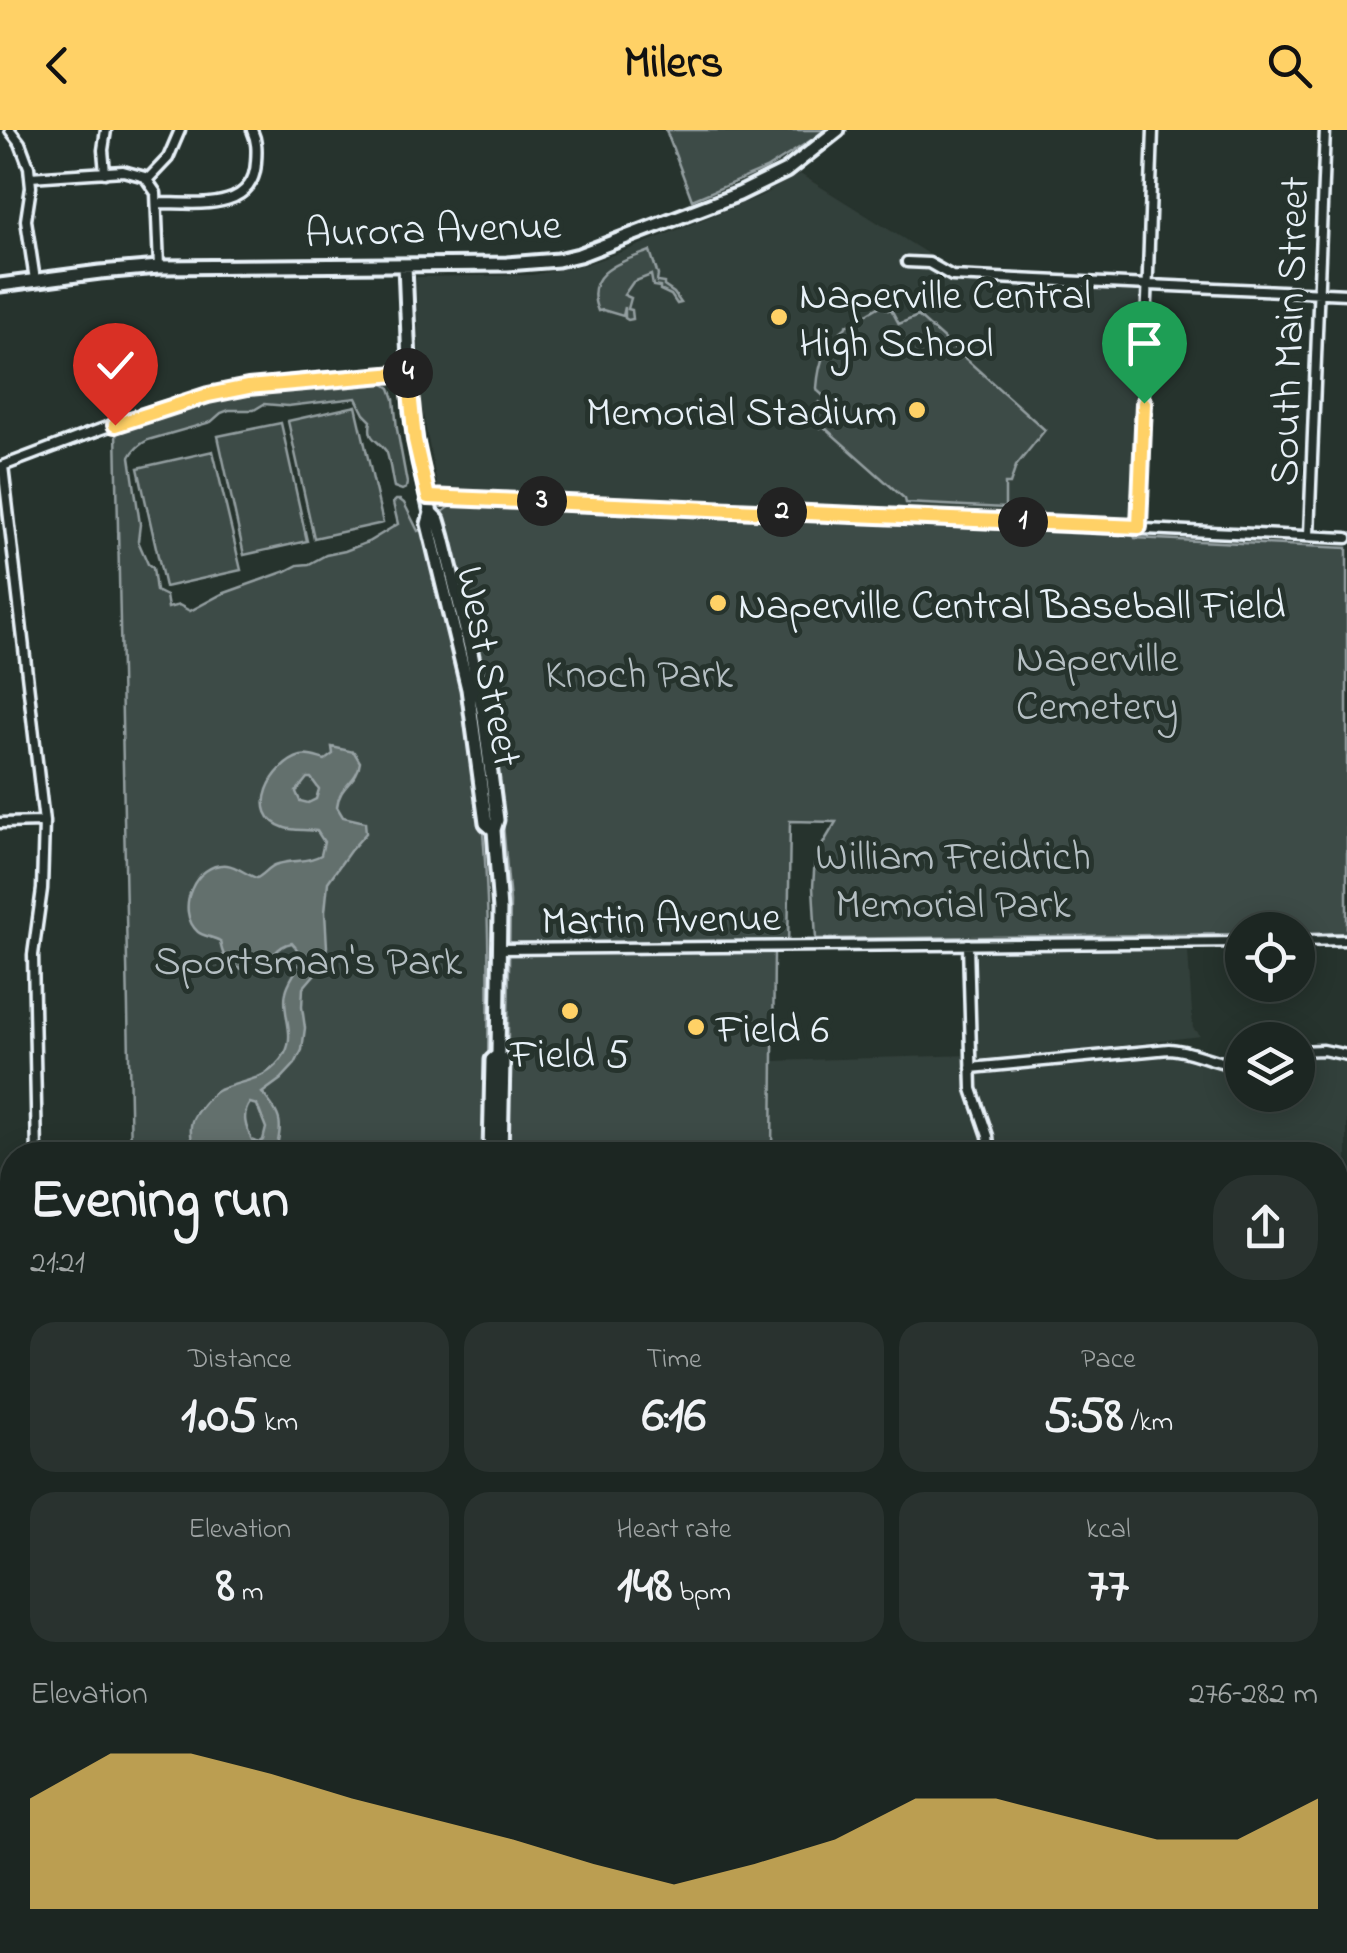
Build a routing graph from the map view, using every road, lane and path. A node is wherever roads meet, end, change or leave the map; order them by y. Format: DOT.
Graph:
graph roads {
  1 [pos="10,130"];
  2 [pos="106,130"];
  3 [pos="180,130"];
  4 [pos="252,130"];
  5 [pos="838,130"];
  6 [pos="1153,130"];
  7 [pos="1325,130"];
  8 [pos="105,173"];
  9 [pos="30,178"];
  10 [pos="148,179"];
  11 [pos="158,203"];
  12 [pos="907,262"];
  13 [pos="405,265"];
  14 [pos="159,267"];
  15 [pos="35,280"];
  16 [pos="0,285"];
  17 [pos="1148,285"];
  18 [pos="1319,292"];
  19 [pos="1347,294"];
  20 [pos="408,373"];
  21 [pos="2,467"];
  22 [pos="428,497"];
  23 [pos="1139,527"];
  24 [pos="1309,535"];
  25 [pos="1347,538"];
  26 [pos="0,822"];
  27 [pos="44,822"];
  28 [pos="1347,940"];
  29 [pos="1315,941"];
  30 [pos="1225,942"];
  31 [pos="968,944"];
  32 [pos="499,948"];
  33 [pos="1315,1049"];
  34 [pos="1344,1052"];
  35 [pos="498,1055"];
  36 [pos="1225,1065"];
  37 [pos="971,1068"];
  38 [pos="37,1142"];
  39 [pos="490,1142"];
  40 [pos="501,1142"];
  41 [pos="989,1142"];
  1 -- 9 [label="street"];
  2 -- 8 [label="street"];
  3 -- 10 [label="street"];
  4 -- 11 [label="street"];
  5 -- 13 [label="street, Aurora Avenue"];
  6 -- 17 [label="street"];
  7 -- 18 [label="street, South Main Street"];
  8 -- 9 [label="street"];
  8 -- 10 [label="street"];
  9 -- 15 [label="street"];
  10 -- 11 [label="street"];
  11 -- 14 [label="street"];
  12 -- 17 [label="street"];
  13 -- 14 [label="street, Aurora Avenue"];
  13 -- 20 [label="street, West Street"];
  14 -- 15 [label="street, Aurora Avenue"];
  15 -- 16 [label="street, Aurora Avenue"];
  17 -- 18 [label="street"];
  17 -- 23 [label="street"];
  18 -- 19 [label="street"];
  18 -- 24 [label="street, South Main Street"];
  20 -- 21 [label="street"];
  20 -- 22 [label="street, West Street"];
  21 -- 27 [label="street"];
  22 -- 23 [label="street"];
  22 -- 32 [label="street, West Street"];
  23 -- 24 [label="street"];
  24 -- 25 [label="street"];
  26 -- 27 [label="street"];
  27 -- 38 [label="street"];
  28 -- 29 [label="street"];
  30 -- 31 [label="street, Martin Avenue"];
  31 -- 32 [label="street, Martin Avenue"];
  31 -- 37 [label="street"];
  32 -- 35 [label="street, West Street"];
  33 -- 34 [label="street"];
  35 -- 39 [label="street, West Street"];
  35 -- 40 [label="street, West Street"];
  36 -- 37 [label="street"];
  37 -- 41 [label="street"];
}
